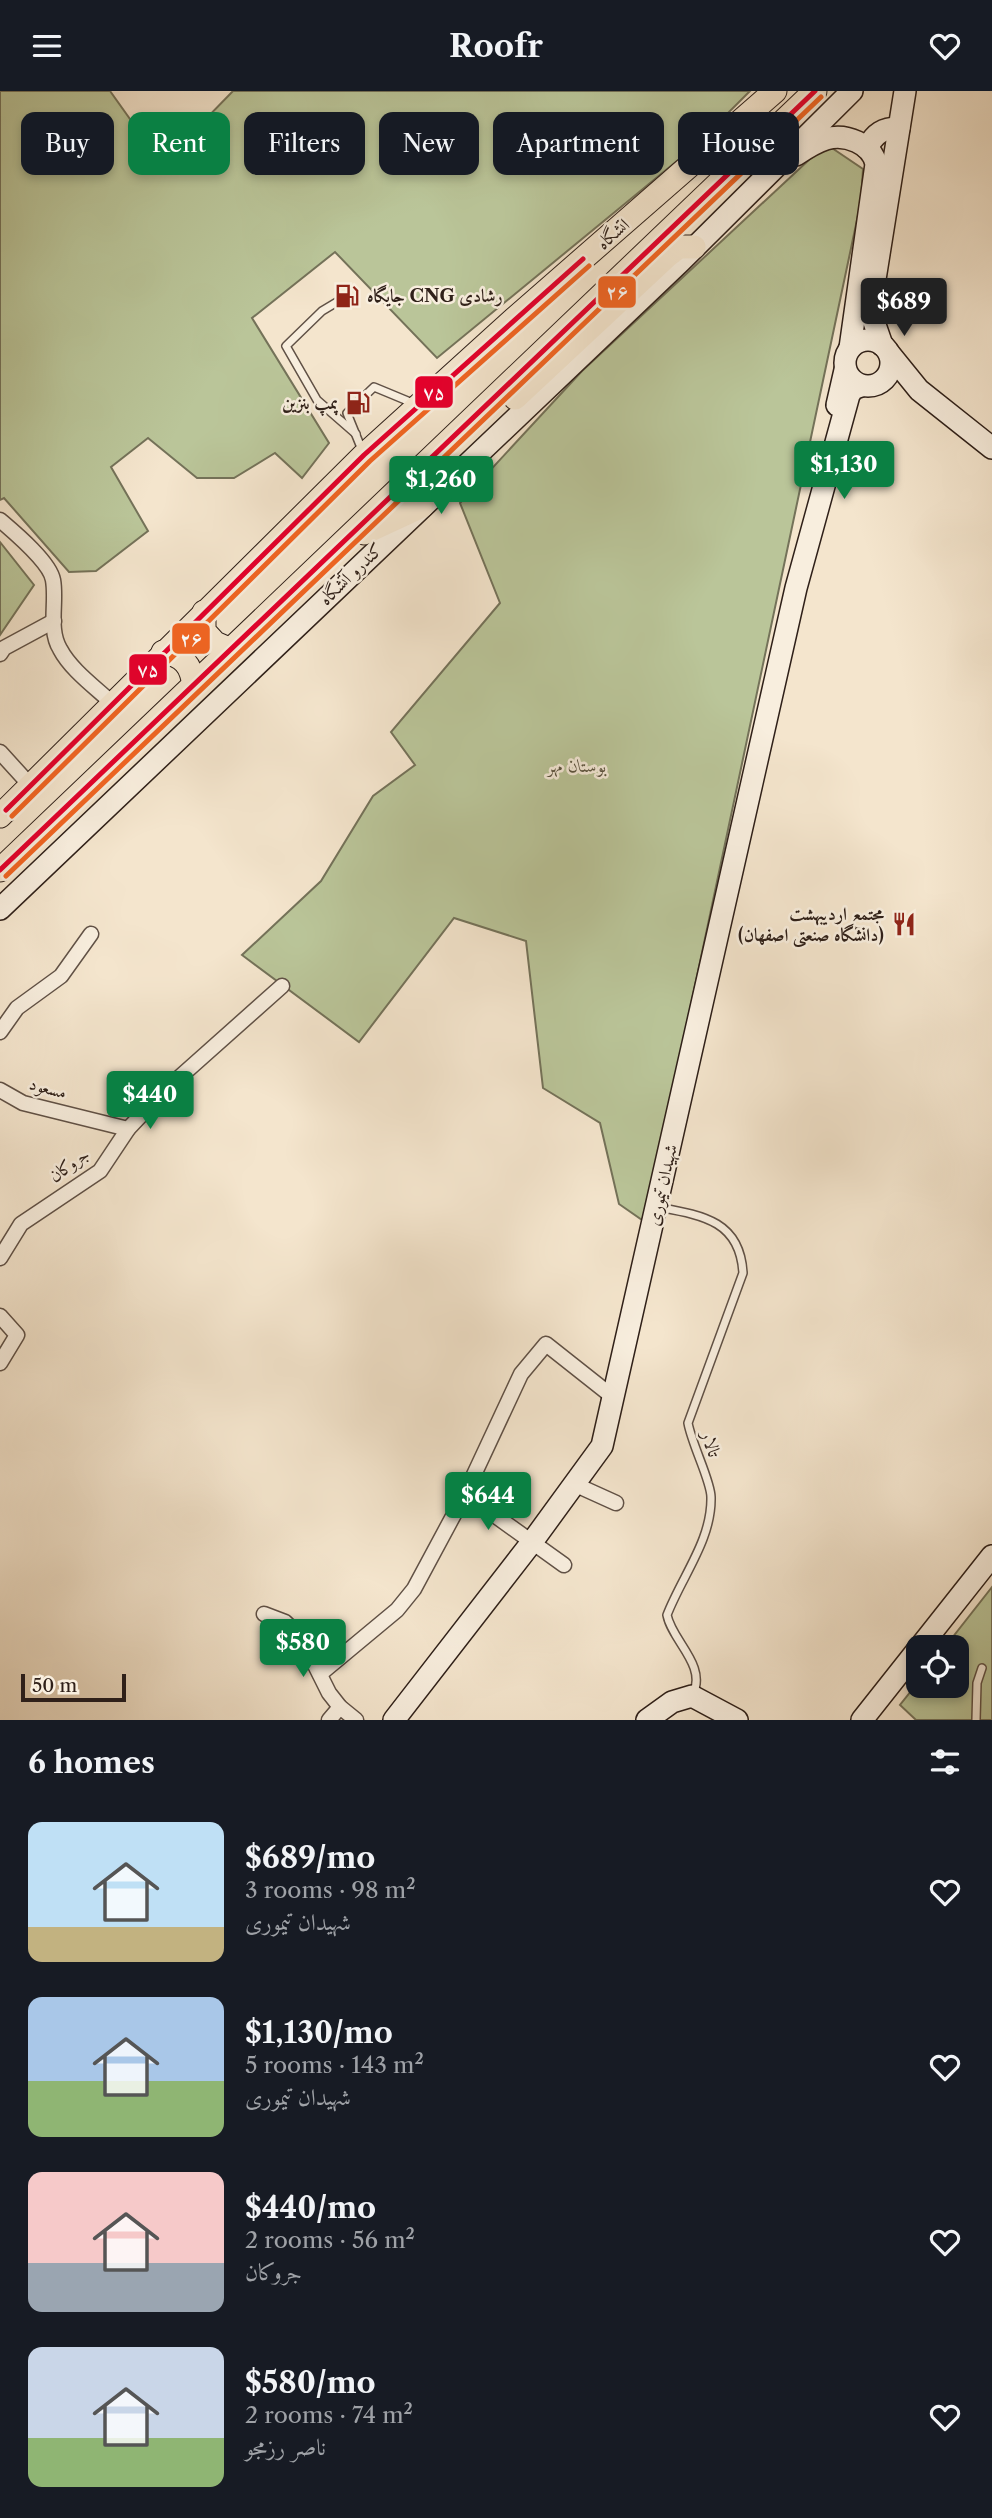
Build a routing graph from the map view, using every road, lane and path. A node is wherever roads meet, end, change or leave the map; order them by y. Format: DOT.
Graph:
graph roads {
  1 [pos="775,91"];
  2 [pos="815,91"];
  3 [pos="852,91"];
  4 [pos="905,91"];
  5 [pos="899,128"];
  6 [pos="799,143"];
  7 [pos="799,154"];
  8 [pos="872,156"];
  9 [pos="767,175"];
  10 [pos="694,247"];
  11 [pos="347,296"];
  12 [pos="850,348"];
  13 [pos="886,349"];
  14 [pos="845,370"];
  15 [pos="883,381"];
  16 [pos="861,386"];
  17 [pos="919,390"];
  18 [pos="419,405"];
  19 [pos="458,430"];
  20 [pos="360,445"];
  21 [pos="992,448"];
  22 [pos="422,506"];
  23 [pos="0,520"];
  24 [pos="345,542"];
  25 [pos="796,588"];
  26 [pos="204,612"];
  27 [pos="54,621"];
  28 [pos="231,650"];
  29 [pos="163,652"];
  30 [pos="0,654"];
  31 [pos="194,685"];
  32 [pos="112,703"];
  33 [pos="0,752"];
  34 [pos="30,785"];
  35 [pos="0,806"];
  36 [pos="0,816"];
  37 [pos="0,870"];
  38 [pos="0,909"];
  39 [pos="91,934"];
  40 [pos="282,986"];
  41 [pos="0,1032"];
  42 [pos="0,1090"];
  43 [pos="128,1129"];
  44 [pos="657,1207"];
  45 [pos="0,1258"];
  46 [pos="0,1316"];
  47 [pos="0,1363"];
  48 [pos="613,1397"];
  49 [pos="575,1484"];
  50 [pos="465,1494"];
  51 [pos="616,1503"];
  52 [pos="532,1542"];
  53 [pos="992,1556"];
  54 [pos="564,1565"];
  55 [pos="264,1614"];
  56 [pos="929,1635"];
  57 [pos="906,1666"];
  58 [pos="982,1668"];
  59 [pos="320,1674"];
  60 [pos="692,1696"];
  61 [pos="340,1707"];
  62 [pos="329,1720"];
  63 [pos="356,1720"];
  64 [pos="394,1720"];
  65 [pos="647,1720"];
  66 [pos="737,1720"];
  67 [pos="868,1720"];
  68 [pos="976,1720"];
  1 -- 18 [label="main road, اتشگاه"];
  2 -- 19 [label="main road"];
  3 -- 6 [label="main road, کندرو آتشگاه"];
  4 -- 5 [label="main road"];
  5 -- 8 [label="main road"];
  5 -- 13 [label="main road"];
  7 -- 8 [label="main road"];
  8 -- 12 [label="main road"];
  9 -- 10 [label="main road, کندرو آتشگاه"];
  10 -- 19 [label="main road"];
  10 -- 22 [label="main road, کندرو آتشگاه"];
  11 -- 20 [label="lane"];
  12 -- 13 [label="main road"];
  12 -- 14 [label="main road"];
  13 -- 15 [label="main road"];
  13 -- 17 [label="main road"];
  14 -- 16 [label="main road"];
  14 -- 25 [label="main road, شهیدان تیموری"];
  15 -- 16 [label="main road"];
  15 -- 17 [label="main road"];
  16 -- 25 [label="main road, شهیدان تیموری"];
  17 -- 21 [label="main road"];
  18 -- 20 [label="main road, اتشگاه"];
  18 -- 20 [label="lane"];
  19 -- 24 [label="main road"];
  20 -- 26 [label="main road, اتشگاه"];
  22 -- 24 [label="main road"];
  22 -- 38 [label="main road, کندرو آتشگاه"];
  23 -- 27 [label="street"];
  24 -- 28 [label="main road"];
  25 -- 44 [label="main road, شهیدان تیموری"];
  26 -- 28 [label="main road"];
  26 -- 29 [label="main road, اتشگاه"];
  27 -- 30 [label="street"];
  27 -- 32 [label="street"];
  28 -- 31 [label="main road"];
  29 -- 31 [label="main road"];
  29 -- 32 [label="main road, اتشگاه"];
  31 -- 37 [label="main road"];
  32 -- 34 [label="main road, اتشگاه"];
  33 -- 34 [label="street"];
  34 -- 35 [label="street"];
  34 -- 36 [label="main road, اتشگاه"];
  39 -- 41 [label="street"];
  40 -- 43 [label="street, جروکان"];
  42 -- 43 [label="street, مسعود"];
  43 -- 45 [label="street, جروکان"];
  44 -- 48 [label="main road, شهیدان تیموری"];
  44 -- 60 [label="lane, تالار"];
  46 -- 47 [label="street"];
  48 -- 49 [label="main road, شهیدان تیموری"];
  48 -- 50 [label="street"];
  49 -- 51 [label="street"];
  49 -- 52 [label="main road, شهیدان تیموری"];
  50 -- 52 [label="street"];
  50 -- 59 [label="street"];
  52 -- 54 [label="street"];
  52 -- 64 [label="main road, شهیدان تیموری"];
  53 -- 56 [label="main road"];
  55 -- 59 [label="street"];
  57 -- 67 [label="main road"];
  58 -- 68 [label="lane"];
  59 -- 61 [label="street"];
  60 -- 65 [label="main road"];
  60 -- 66 [label="main road"];
  61 -- 62 [label="street"];
  61 -- 63 [label="street"];
}
